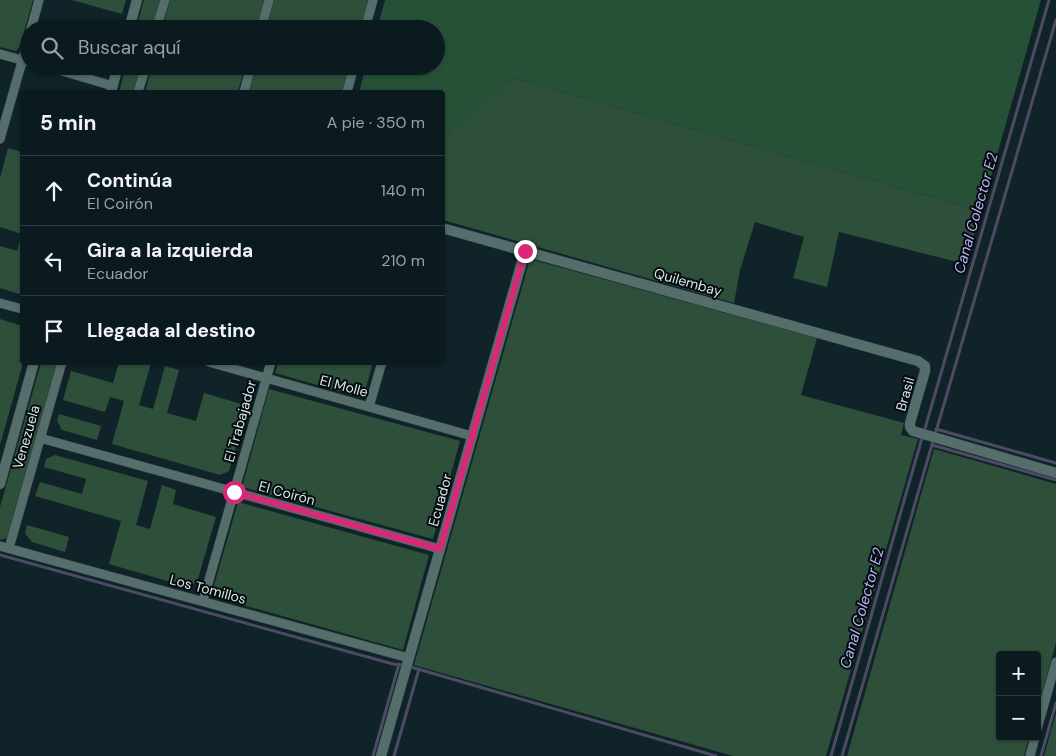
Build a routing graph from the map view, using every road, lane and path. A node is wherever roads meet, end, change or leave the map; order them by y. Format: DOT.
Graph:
graph roads {
  1 [pos="39,0"];
  2 [pos="137,0"];
  3 [pos="164,0"];
  4 [pos="269,0"];
  5 [pos="373,0"];
  6 [pos="33,20"];
  7 [pos="131,20"];
  8 [pos="158,20"];
  9 [pos="263,20"];
  10 [pos="367,20"];
  11 [pos="0,54"];
  12 [pos="20,59"];
  13 [pos="21,75"];
  14 [pos="71,75"];
  15 [pos="116,75"];
  16 [pos="143,75"];
  17 [pos="249,75"];
  18 [pos="352,75"];
  19 [pos="112,89"];
  20 [pos="139,90"];
  21 [pos="245,90"];
  22 [pos="348,90"];
  23 [pos="0,139"];
  24 [pos="445,229"];
  25 [pos="525,251"];
  26 [pos="0,303"];
  27 [pos="20,308"];
  28 [pos="33,365"];
  29 [pos="61,365"];
  30 [pos="219,365"];
  31 [pos="270,365"];
  32 [pos="381,365"];
  33 [pos="925,366"];
  34 [pos="266,379"];
  35 [pos="369,407"];
  36 [pos="472,436"];
  37 [pos="40,438"];
  38 [pos="1056,473"];
  39 [pos="0,484"];
  40 [pos="234,492"];
  41 [pos="5,547"];
  42 [pos="440,549"];
  43 [pos="203,602"];
  44 [pos="409,658"];
  45 [pos="1056,662"];
  46 [pos="1041,715"];
  47 [pos="1034,741"];
  48 [pos="381,756"];
  49 [pos="1030,756"];
  1 -- 6 [label="street"];
  2 -- 7 [label="street"];
  3 -- 8 [label="street"];
  4 -- 9 [label="street"];
  5 -- 10 [label="street"];
  11 -- 12 [label="street"];
  13 -- 23 [label="street"];
  14 -- 19 [label="street"];
  15 -- 19 [label="street"];
  16 -- 20 [label="street"];
  17 -- 21 [label="street"];
  18 -- 22 [label="street"];
  24 -- 25 [label="street, Quilembay"];
  25 -- 33 [label="street, Quilembay"];
  25 -- 36 [label="street, Ecuador"];
  26 -- 27 [label="street"];
  28 -- 39 [label="street, Venezuela"];
  29 -- 37 [label="street, Venezuela"];
  30 -- 34 [label="street, El Molle"];
  31 -- 34 [label="street, El Trabajador"];
  32 -- 35 [label="street"];
  33 -- 38 [label="street, Brasil"];
  34 -- 35 [label="street, El Molle"];
  34 -- 40 [label="street, El Trabajador"];
  35 -- 36 [label="street, El Molle"];
  36 -- 42 [label="street, Ecuador"];
  37 -- 40 [label="street, El Coirón"];
  37 -- 41 [label="street, Venezuela"];
  40 -- 42 [label="street, El Coirón"];
  40 -- 43 [label="street, El Trabajador"];
  41 -- 43 [label="street, Los Tomillos"];
  42 -- 44 [label="street, Ecuador"];
  43 -- 44 [label="street, Los Tomillos"];
  44 -- 48 [label="street, Ecuador"];
  45 -- 46 [label="street"];
  47 -- 49 [label="street"];
}
